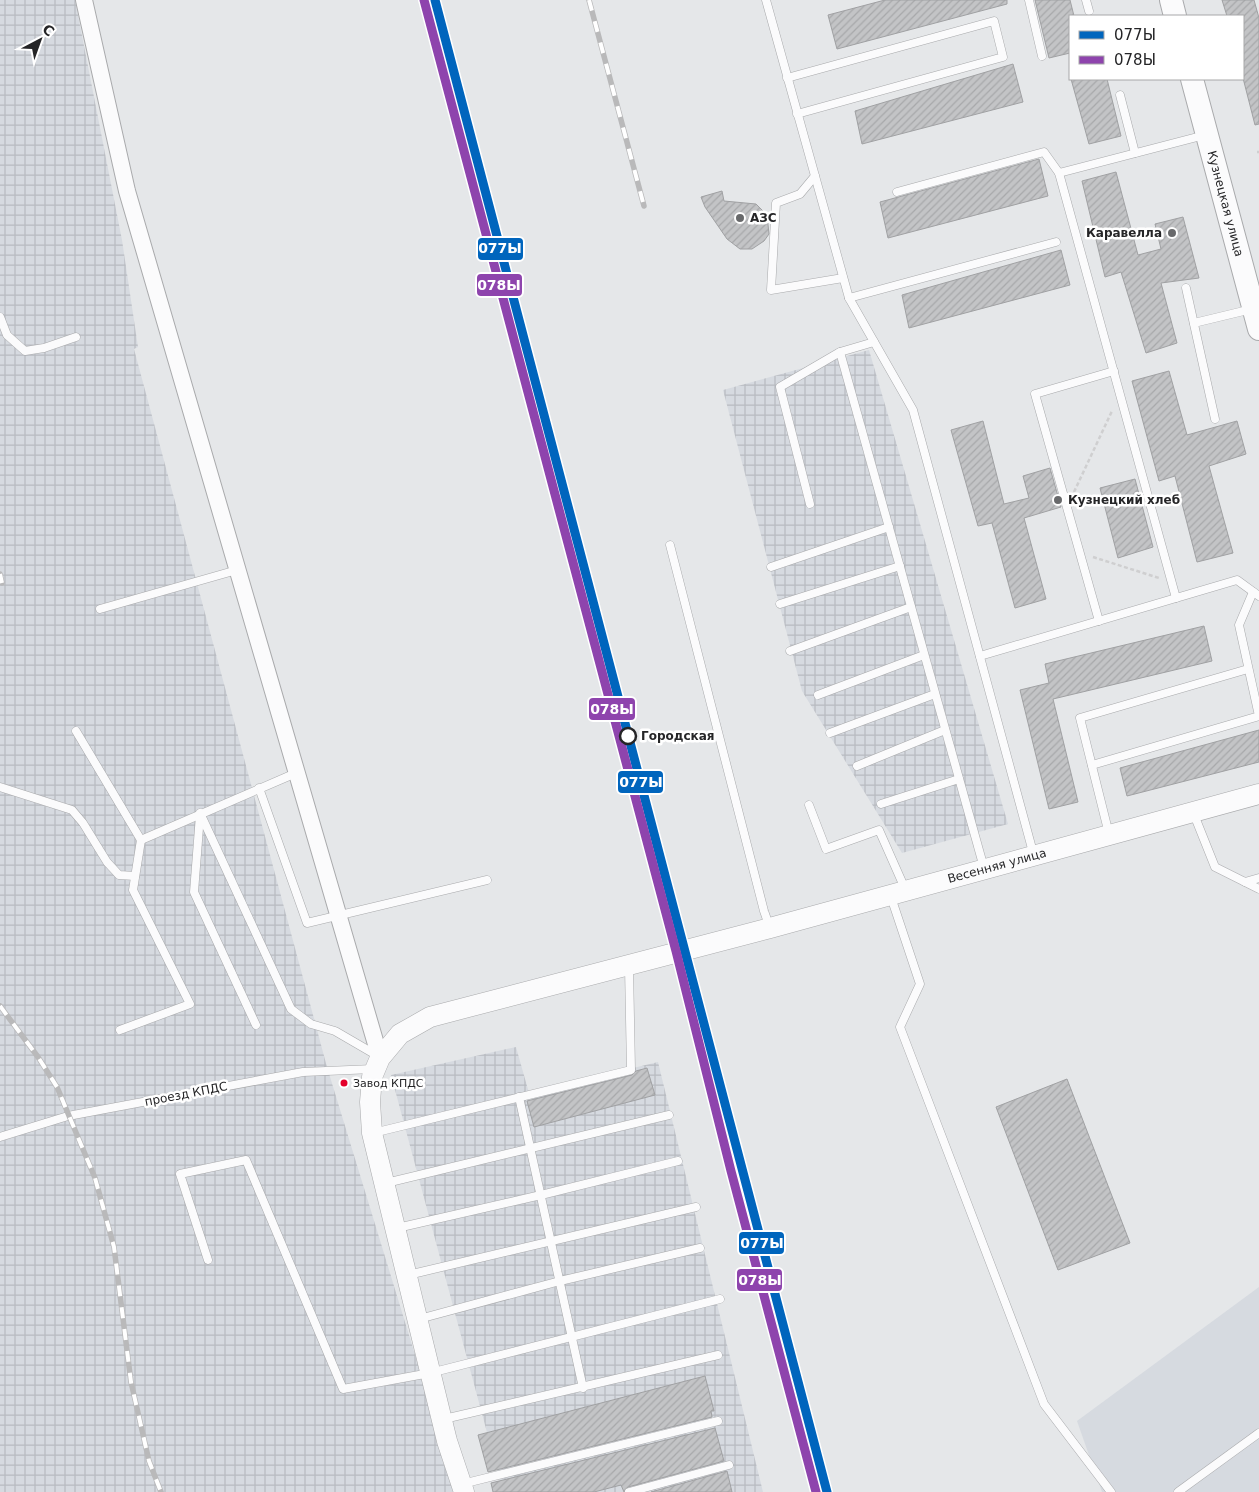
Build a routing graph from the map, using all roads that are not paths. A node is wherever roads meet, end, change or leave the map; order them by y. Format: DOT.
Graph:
graph roads {
  1 [pos="84,0"];
  2 [pos="766,0"];
  3 [pos="1029,0"];
  4 [pos="1086,0"];
  5 [pos="1171,0"];
  6 [pos="1089,11"];
  7 [pos="1176,15"];
  8 [pos="1042,56"];
  9 [pos="787,78"];
  10 [pos="1192,80"];
  11 [pos="1120,95"];
  12 [pos="798,114"];
  13 [pos="1207,134"];
  14 [pos="1135,153"];
  15 [pos="1059,173"];
  16 [pos="815,176"];
  17 [pos="897,192"];
  18 [pos="1056,242"];
  19 [pos="843,278"];
  20 [pos="1186,288"];
  21 [pos="848,298"];
  22 [pos="0,317"];
  23 [pos="1256,319"];
  24 [pos="1194,323"];
  25 [pos="76,336"];
  26 [pos="874,342"];
  27 [pos="840,352"];
  28 [pos="1114,371"];
  29 [pos="1215,419"];
  30 [pos="810,504"];
  31 [pos="889,527"];
  32 [pos="670,545"];
  33 [pos="900,566"];
  34 [pos="771,567"];
  35 [pos="237,570"];
  36 [pos="1256,594"];
  37 [pos="1176,598"];
  38 [pos="780,604"];
  39 [pos="911,607"];
  40 [pos="100,609"];
  41 [pos="1099,621"];
  42 [pos="790,651"];
  43 [pos="924,655"];
  44 [pos="980,656"];
  45 [pos="1248,669"];
  46 [pos="935,694"];
  47 [pos="818,695"];
  48 [pos="945,730"];
  49 [pos="76,731"];
  50 [pos="830,733"];
  51 [pos="1092,764"];
  52 [pos="857,766"];
  53 [pos="296,773"];
  54 [pos="959,780"];
  55 [pos="0,787"];
  56 [pos="259,788"];
  57 [pos="1259,794"];
  58 [pos="881,804"];
  59 [pos="809,805"];
  60 [pos="1193,812"];
  61 [pos="200,813"];
  62 [pos="1109,835"];
  63 [pos="140,840"];
  64 [pos="1034,856"];
  65 [pos="984,869"];
  66 [pos="135,876"];
  67 [pos="1259,878"];
  68 [pos="487,880"];
  69 [pos="1244,882"];
  70 [pos="1259,889"];
  71 [pos="898,893"];
  72 [pos="338,916"];
  73 [pos="770,928"];
  74 [pos="629,965"];
  75 [pos="256,1025"];
  76 [pos="120,1030"];
  77 [pos="378,1063"];
  78 [pos="519,1097"];
  79 [pos="669,1115"];
  80 [pos="372,1133"];
  81 [pos="0,1137"];
  82 [pos="531,1148"];
  83 [pos="678,1161"];
  84 [pos="384,1183"];
  85 [pos="541,1195"];
  86 [pos="696,1208"];
  87 [pos="395,1228"];
  88 [pos="551,1243"];
  89 [pos="700,1248"];
  90 [pos="208,1260"];
  91 [pos="406,1276"];
  92 [pos="560,1281"];
  93 [pos="720,1299"];
  94 [pos="417,1319"];
  95 [pos="572,1336"];
  96 [pos="718,1355"];
  97 [pos="430,1373"];
  98 [pos="583,1388"];
  99 [pos="442,1420"];
  100 [pos="718,1421"];
  101 [pos="1259,1433"];
  102 [pos="729,1465"];
  103 [pos="462,1488"];
  104 [pos="629,1492"];
  105 [pos="1111,1492"];
  106 [pos="1178,1492"];
  1 -- 35 [label="street"];
  2 -- 9 [label="lane"];
  3 -- 8 [label="lane"];
  4 -- 6 [label="lane"];
  5 -- 7 [label="main road"];
  9 -- 12 [label="lane"];
  9 -- 12 [label="lane"];
  10 -- 13 [label="main road, Кузнецкая улица"];
  11 -- 14 [label="lane"];
  12 -- 16 [label="lane"];
  13 -- 14 [label="lane"];
  13 -- 23 [label="main road, Кузнецкая улица"];
  14 -- 15 [label="lane"];
  15 -- 17 [label="lane"];
  15 -- 28 [label="lane"];
  16 -- 19 [label="lane"];
  16 -- 19 [label="lane"];
  18 -- 21 [label="lane"];
  19 -- 21 [label="lane"];
  20 -- 24 [label="lane"];
  21 -- 26 [label="lane"];
  22 -- 25 [label="lane"];
  23 -- 24 [label="lane"];
  24 -- 29 [label="lane"];
  26 -- 27 [label="lane"];
  26 -- 44 [label="lane"];
  27 -- 30 [label="lane"];
  27 -- 31 [label="lane"];
  28 -- 37 [label="lane"];
  28 -- 41 [label="lane"];
  31 -- 33 [label="lane"];
  31 -- 34 [label="lane"];
  32 -- 73 [label="lane"];
  33 -- 38 [label="lane"];
  33 -- 39 [label="lane"];
  35 -- 40 [label="lane"];
  35 -- 53 [label="street"];
  36 -- 37 [label="lane"];
  36 -- 45 [label="lane"];
  37 -- 41 [label="lane"];
  39 -- 42 [label="lane"];
  39 -- 43 [label="lane"];
  41 -- 44 [label="lane"];
  43 -- 46 [label="lane"];
  43 -- 47 [label="lane"];
  44 -- 64 [label="lane"];
  45 -- 51 [label="lane"];
  45 -- 51 [label="lane"];
  46 -- 48 [label="lane"];
  46 -- 50 [label="lane"];
  48 -- 52 [label="lane"];
  48 -- 54 [label="lane"];
  49 -- 63 [label="lane"];
  51 -- 62 [label="lane"];
  53 -- 56 [label="lane"];
  53 -- 72 [label="street"];
  54 -- 58 [label="lane"];
  54 -- 65 [label="lane"];
  55 -- 66 [label="lane"];
  56 -- 61 [label="lane"];
  56 -- 72 [label="lane"];
  57 -- 60 [label="street, Весенняя улица"];
  59 -- 71 [label="lane"];
  60 -- 62 [label="street, Весенняя улица"];
  60 -- 69 [label="lane"];
  61 -- 63 [label="lane"];
  61 -- 75 [label="lane"];
  61 -- 77 [label="lane"];
  62 -- 64 [label="street, Весенняя улица"];
  63 -- 66 [label="lane"];
  64 -- 65 [label="street, Весенняя улица"];
  65 -- 71 [label="street, Весенняя улица"];
  66 -- 76 [label="lane"];
  67 -- 69 [label="lane"];
  68 -- 72 [label="lane"];
  69 -- 70 [label="lane"];
  71 -- 73 [label="street, Весенняя улица"];
  71 -- 105 [label="lane"];
  72 -- 77 [label="street"];
  73 -- 74 [label="street, Весенняя улица"];
  74 -- 77 [label="street, Весенняя улица"];
  74 -- 78 [label="lane"];
  77 -- 80 [label="street"];
  77 -- 81 [label="lane, проезд КПДС"];
  78 -- 80 [label="lane"];
  78 -- 82 [label="lane"];
  79 -- 82 [label="lane"];
  80 -- 84 [label="street"];
  82 -- 84 [label="lane"];
  82 -- 85 [label="lane"];
  83 -- 85 [label="lane"];
  84 -- 87 [label="street"];
  85 -- 87 [label="lane"];
  85 -- 88 [label="lane"];
  86 -- 88 [label="lane"];
  87 -- 91 [label="street"];
  88 -- 91 [label="lane"];
  88 -- 92 [label="lane"];
  89 -- 92 [label="lane"];
  90 -- 97 [label="lane"];
  91 -- 94 [label="street"];
  92 -- 94 [label="lane"];
  92 -- 95 [label="lane"];
  93 -- 95 [label="lane"];
  94 -- 97 [label="street"];
  95 -- 97 [label="lane"];
  95 -- 98 [label="lane"];
  96 -- 98 [label="lane"];
  97 -- 99 [label="street"];
  98 -- 99 [label="lane"];
  99 -- 103 [label="street"];
  100 -- 103 [label="lane"];
  101 -- 106 [label="lane"];
  102 -- 104 [label="lane"];
}
